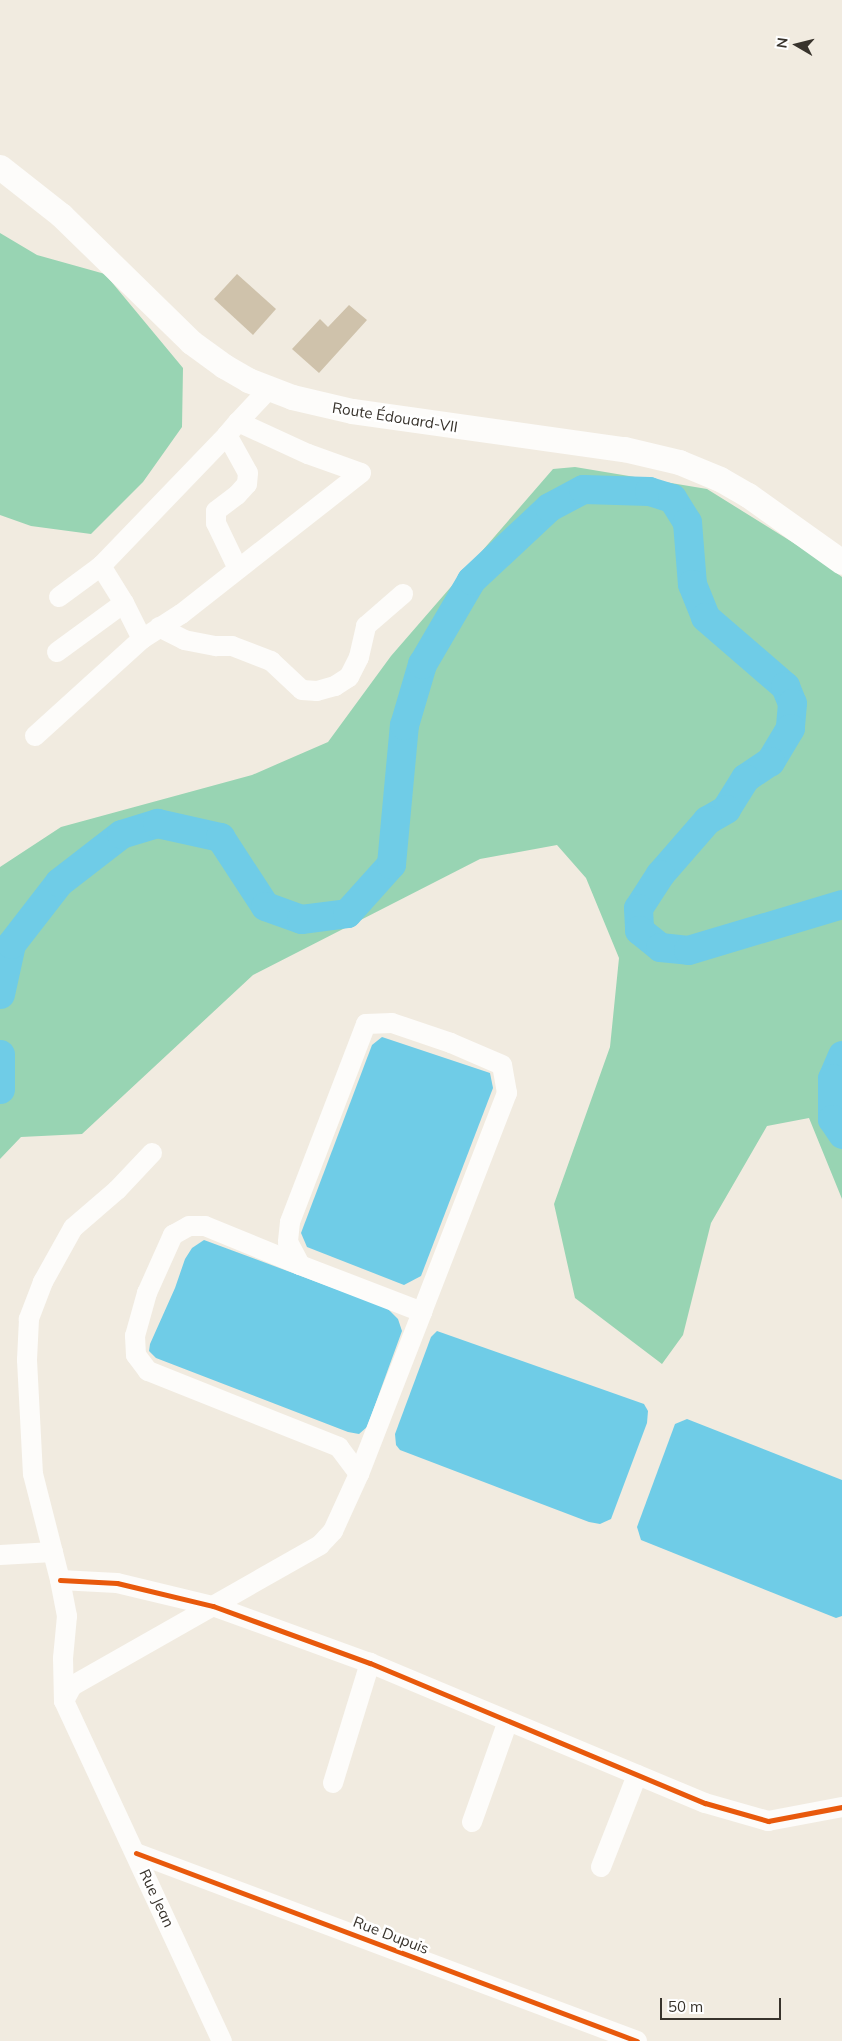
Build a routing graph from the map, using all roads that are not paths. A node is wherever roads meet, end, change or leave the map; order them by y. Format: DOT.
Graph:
graph roads {
  1 [pos="0,166"];
  2 [pos="269,389"];
  3 [pos="233,429"];
  4 [pos="842,562"];
  5 [pos="100,566"];
  6 [pos="238,569"];
  7 [pos="403,594"];
  8 [pos="59,597"];
  9 [pos="124,603"];
  10 [pos="160,627"];
  11 [pos="142,639"];
  12 [pos="57,652"];
  13 [pos="35,736"];
  14 [pos="152,1153"];
  15 [pos="300,1265"];
  16 [pos="422,1312"];
  17 [pos="359,1474"];
  18 [pos="53,1552"];
  19 [pos="0,1555"];
  20 [pos="60,1580"];
  21 [pos="213,1606"];
  22 [pos="370,1663"];
  23 [pos="64,1701"];
  24 [pos="508,1721"];
  25 [pos="638,1775"];
  26 [pos="333,1783"];
  27 [pos="842,1807"];
  28 [pos="472,1822"];
  29 [pos="136,1853"];
  30 [pos="601,1867"];
  31 [pos="222,2041"];
  32 [pos="637,2041"];
  1 -- 2 [label="main road, Route Édouard-VII"];
  2 -- 3 [label="street"];
  2 -- 4 [label="main road, Route Édouard-VII"];
  3 -- 5 [label="street"];
  3 -- 6 [label="street"];
  3 -- 6 [label="street"];
  5 -- 8 [label="street"];
  5 -- 9 [label="street"];
  6 -- 10 [label="street"];
  7 -- 10 [label="street"];
  9 -- 11 [label="street"];
  9 -- 12 [label="street"];
  10 -- 11 [label="street"];
  11 -- 13 [label="street"];
  14 -- 18 [label="street"];
  15 -- 16 [label="street"];
  15 -- 16 [label="street"];
  15 -- 17 [label="street"];
  16 -- 17 [label="street"];
  17 -- 21 [label="street"];
  18 -- 19 [label="street"];
  18 -- 20 [label="street"];
  20 -- 21 [label="street"];
  20 -- 23 [label="street"];
  21 -- 22 [label="street"];
  21 -- 23 [label="street"];
  22 -- 24 [label="street"];
  22 -- 26 [label="street"];
  23 -- 29 [label="street, Rue Jean"];
  24 -- 25 [label="street"];
  24 -- 28 [label="street"];
  25 -- 27 [label="street"];
  25 -- 30 [label="street"];
  29 -- 31 [label="street, Rue Jean"];
  29 -- 32 [label="street, Rue Dupuis"];
}
